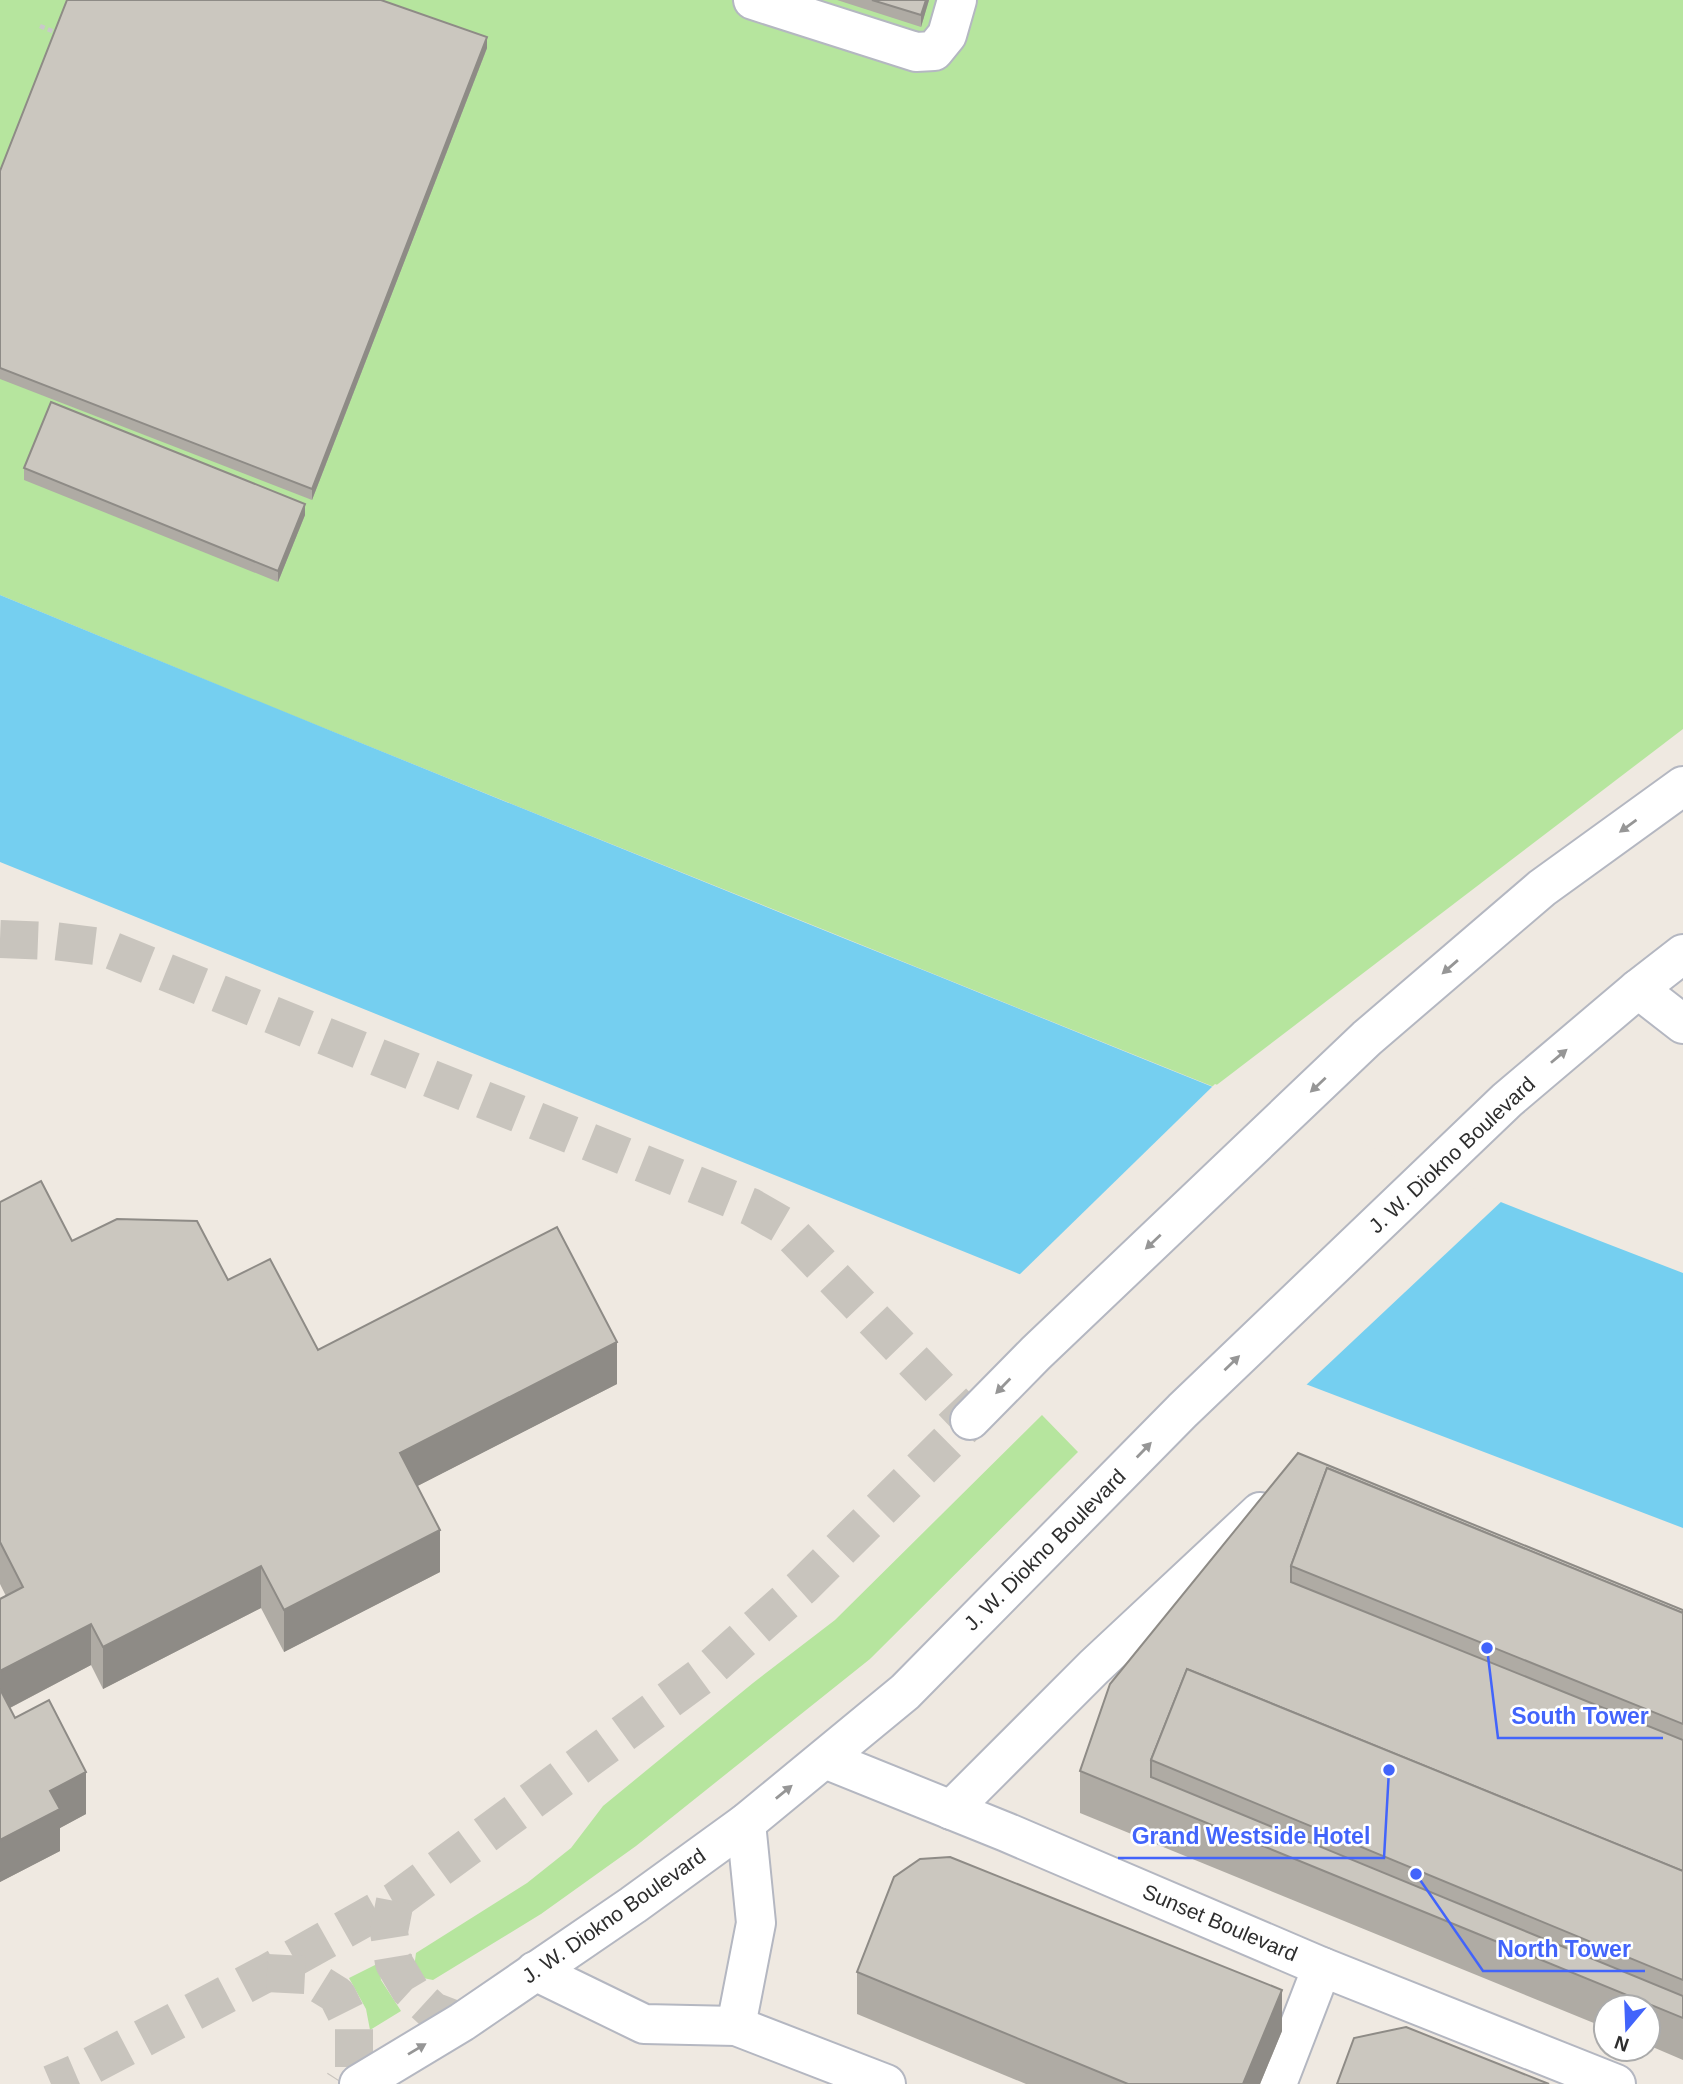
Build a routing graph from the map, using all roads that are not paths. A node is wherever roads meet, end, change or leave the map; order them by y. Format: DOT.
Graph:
graph roads {
  1 [pos="753,0"];
  2 [pos="957,0"];
  3 [pos="1683,786"];
  4 [pos="1683,954"];
  5 [pos="1638,989"];
  6 [pos="1683,1024"];
  7 [pos="970,1420"];
  8 [pos="1283,1490"];
  9 [pos="825,1759"];
  10 [pos="951,1810"];
  11 [pos="746,1823"];
  12 [pos="1322,1967"];
  13 [pos="535,1971"];
  14 [pos="736,2026"];
  15 [pos="359,2084"];
  16 [pos="886,2084"];
  17 [pos="1277,2084"];
  18 [pos="1616,2084"];
  1 -- 2 [label="street"];
  3 -- 7 [label="street, one-way"];
  4 -- 5 [label="street, J. W. Diokno Boulevard"];
  5 -- 6 [label="street"];
  9 -- 5 [label="street, J. W. Diokno Boulevard, one-way"];
  8 -- 10 [label="street"];
  9 -- 10 [label="street, Sunset Boulevard"];
  11 -- 9 [label="street, J. W. Diokno Boulevard, one-way"];
  10 -- 12 [label="street, Sunset Boulevard"];
  11 -- 13 [label="street, J. W. Diokno Boulevard"];
  11 -- 14 [label="street"];
  12 -- 17 [label="street"];
  12 -- 18 [label="street, Sunset Boulevard"];
  13 -- 14 [label="street"];
  15 -- 13 [label="street, J. W. Diokno Boulevard, one-way"];
  14 -- 16 [label="street"];
}
